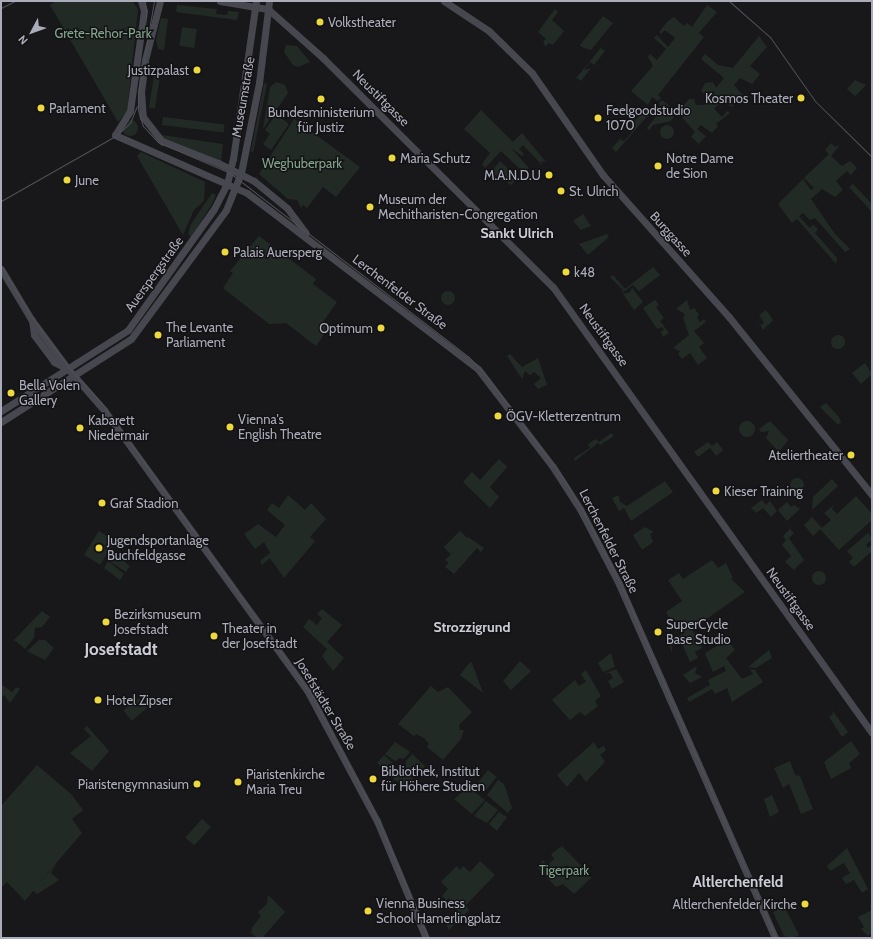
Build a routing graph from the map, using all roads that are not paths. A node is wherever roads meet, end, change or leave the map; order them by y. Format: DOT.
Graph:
graph roads {
  1 [pos="141,1"];
  2 [pos="160,1"];
  3 [pos="220,1"];
  4 [pos="264,1"];
  5 [pos="268,1"];
  6 [pos="444,1"];
  7 [pos="256,3"];
  8 [pos="268,9"];
  9 [pos="231,169"];
  10 [pos="241,173"];
  11 [pos="227,184"];
  12 [pos="237,188"];
  13 [pos="308,237"];
  14 [pos="1,269"];
  15 [pos="68,370"];
  16 [pos="74,377"];
  17 [pos="1,411"];
  18 [pos="1,422"];
  19 [pos="872,495"];
  20 [pos="872,733"];
  21 [pos="426,938"];
  22 [pos="775,938"];
  1 -- 11 [label="main road, Lerchenfelder Straße"];
  2 -- 9 [label="main road, Lerchenfelder Straße"];
  3 -- 7 [label="main road, Neustiftgasse"];
  4 -- 8 [label="main road"];
  5 -- 8 [label="main road, Museumstraße"];
  6 -- 19 [label="main road, Burggasse"];
  7 -- 8 [label="main road, Neustiftgasse"];
  7 -- 9 [label="main road, Museumstraße"];
  8 -- 10 [label="main road, Museumstraße"];
  8 -- 20 [label="main road, Neustiftgasse"];
  9 -- 10 [label="main road, Lerchenfelder Straße"];
  9 -- 11 [label="main road, Auerspergstraße"];
  10 -- 12 [label="main road, Museumstraße"];
  10 -- 13 [label="main road, Lerchenfelder Straße"];
  11 -- 12 [label="main road, Lerchenfelder Straße"];
  11 -- 15 [label="main road, Auerspergstraße"];
  12 -- 13 [label="main road, Lerchenfelder Straße"];
  12 -- 16 [label="main road, Auerspergstraße"];
  13 -- 22 [label="main road, Lerchenfelder Straße"];
  14 -- 15 [label="main road, Josefstädter Straße"];
  15 -- 16 [label="main road, Josefstädter Straße"];
  15 -- 17 [label="main road, Auerspergstraße"];
  16 -- 18 [label="main road, Auerspergstraße"];
  16 -- 21 [label="main road, Josefstädter Straße"];
}
